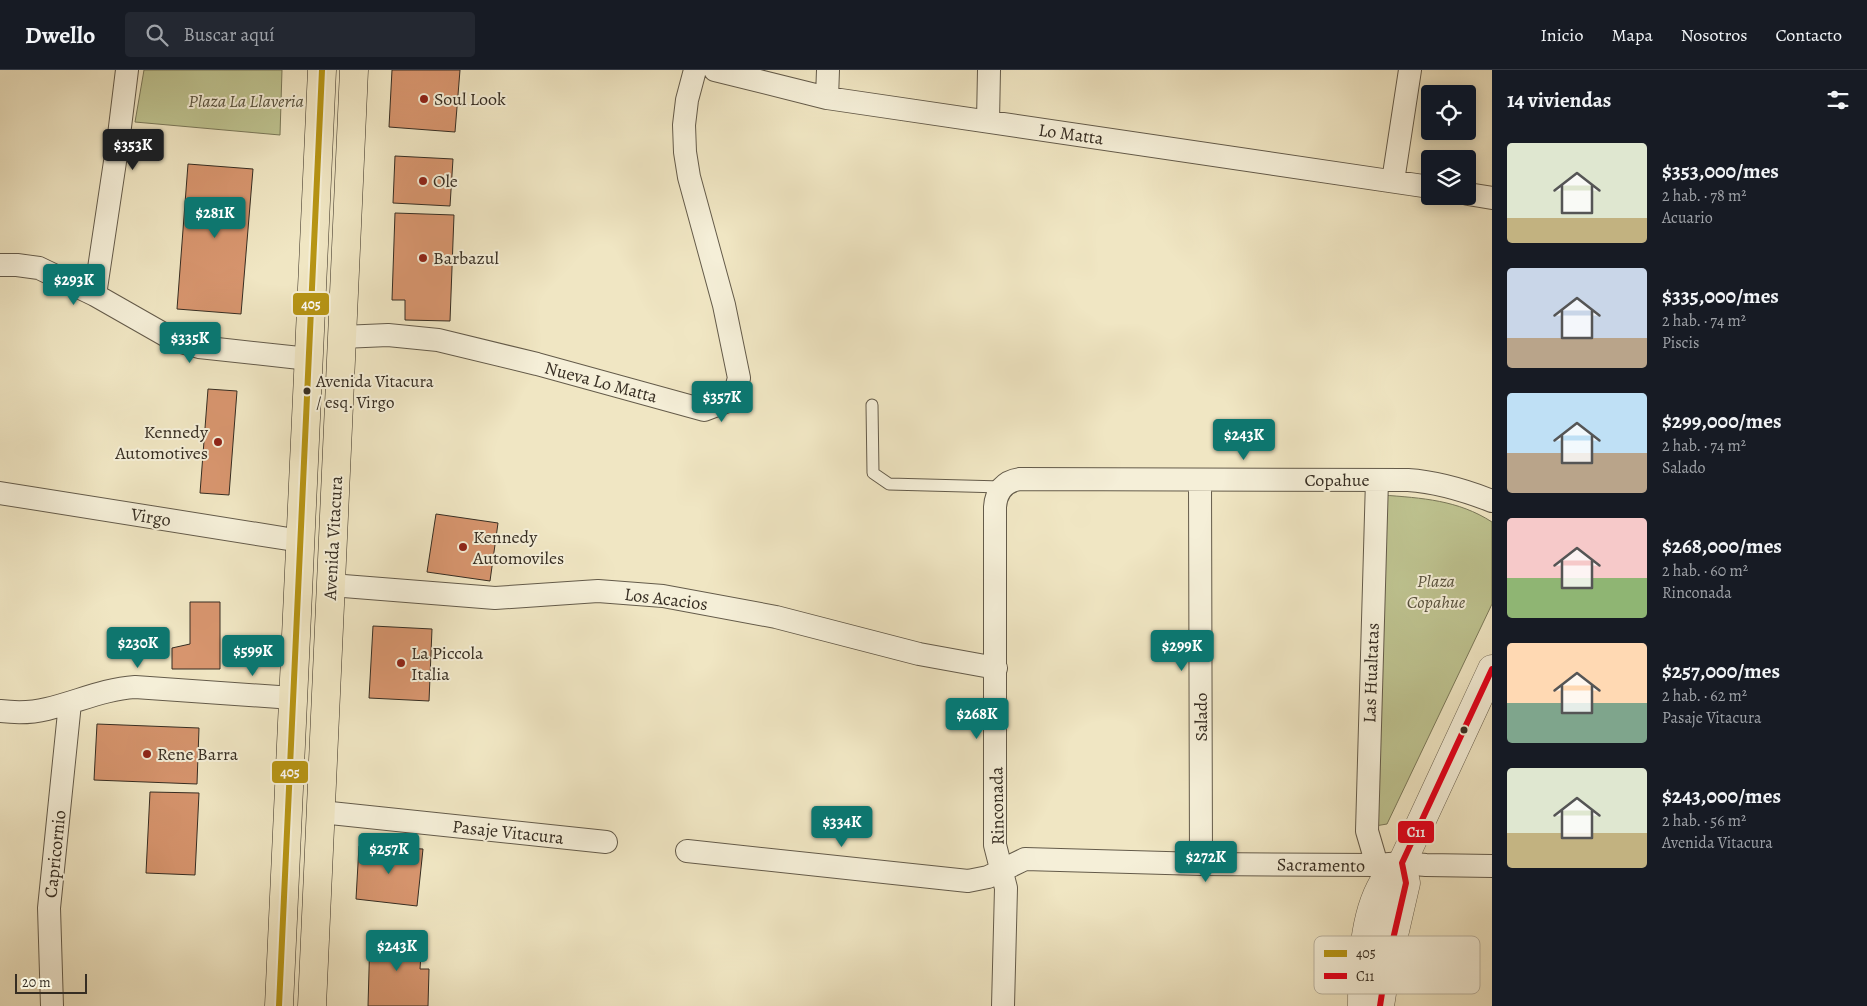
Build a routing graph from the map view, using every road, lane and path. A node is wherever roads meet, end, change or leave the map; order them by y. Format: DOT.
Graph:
graph roads {
  1 [pos="127,70"];
  2 [pos="322,70"];
  3 [pos="354,70"];
  4 [pos="695,70"];
  5 [pos="715,70"];
  6 [pos="828,70"];
  7 [pos="989,70"];
  8 [pos="1410,70"];
  9 [pos="827,98"];
  10 [pos="988,121"];
  11 [pos="1393,180"];
  12 [pos="1421,185"];
  13 [pos="1476,195"];
  14 [pos="1492,198"];
  15 [pos="0,265"];
  16 [pos="95,295"];
  17 [pos="342,337"];
  18 [pos="309,359"];
  19 [pos="872,405"];
  20 [pos="1200,480"];
  21 [pos="1377,480"];
  22 [pos="1002,487"];
  23 [pos="0,493"];
  24 [pos="1492,501"];
  25 [pos="301,541"];
  26 [pos="331,585"];
  27 [pos="996,668"];
  28 [pos="1492,669"];
  29 [pos="293,698"];
  30 [pos="70,703"];
  31 [pos="0,711"];
  32 [pos="321,812"];
  33 [pos="606,842"];
  34 [pos="687,851"];
  35 [pos="1201,864"];
  36 [pos="1389,864"];
  37 [pos="1492,866"];
  38 [pos="1002,870"];
  39 [pos="1366,936"];
  40 [pos="1394,936"];
  41 [pos="52,1006"];
  42 [pos="279,1006"];
  43 [pos="312,1006"];
  44 [pos="1003,1006"];
  1 -- 16 [label="street"];
  2 -- 18 [label="main road, Avenida Vitacura"];
  3 -- 17 [label="main road, Avenida Vitacura"];
  4 -- 17 [label="street, Nueva Lo Matta"];
  5 -- 9 [label="street, Lo Matta"];
  6 -- 9 [label="street"];
  7 -- 10 [label="street"];
  8 -- 11 [label="street"];
  9 -- 10 [label="street, Lo Matta"];
  10 -- 11 [label="street, Lo Matta"];
  11 -- 12 [label="street, Lo Matta"];
  13 -- 14 [label="street"];
  15 -- 16 [label="street"];
  16 -- 18 [label="street"];
  17 -- 26 [label="main road, Avenida Vitacura"];
  18 -- 25 [label="main road, Avenida Vitacura"];
  19 -- 22 [label="lane"];
  20 -- 21 [label="street, Copahue"];
  20 -- 22 [label="street, Copahue"];
  20 -- 35 [label="street, Salado"];
  21 -- 24 [label="street, Copahue"];
  21 -- 36 [label="street, Las Hualtatas"];
  22 -- 27 [label="street, Rinconada"];
  23 -- 25 [label="street, Virgo"];
  25 -- 29 [label="main road, Avenida Vitacura"];
  26 -- 27 [label="street, Los Acacios"];
  26 -- 32 [label="main road, Avenida Vitacura"];
  27 -- 38 [label="street, Rinconada"];
  28 -- 36 [label="street"];
  29 -- 30 [label="street"];
  29 -- 42 [label="main road, Avenida Vitacura"];
  30 -- 31 [label="street"];
  30 -- 41 [label="street, Capricornio"];
  32 -- 33 [label="street, Pasaje Vitacura"];
  32 -- 43 [label="main road, Avenida Vitacura"];
  34 -- 38 [label="street, Sacramento"];
  35 -- 36 [label="street, Sacramento"];
  35 -- 38 [label="street, Sacramento"];
  36 -- 37 [label="street, Sacramento"];
  36 -- 39 [label="street"];
  36 -- 40 [label="street, Las Hualtatas"];
  38 -- 44 [label="street, Rinconada"];
}
